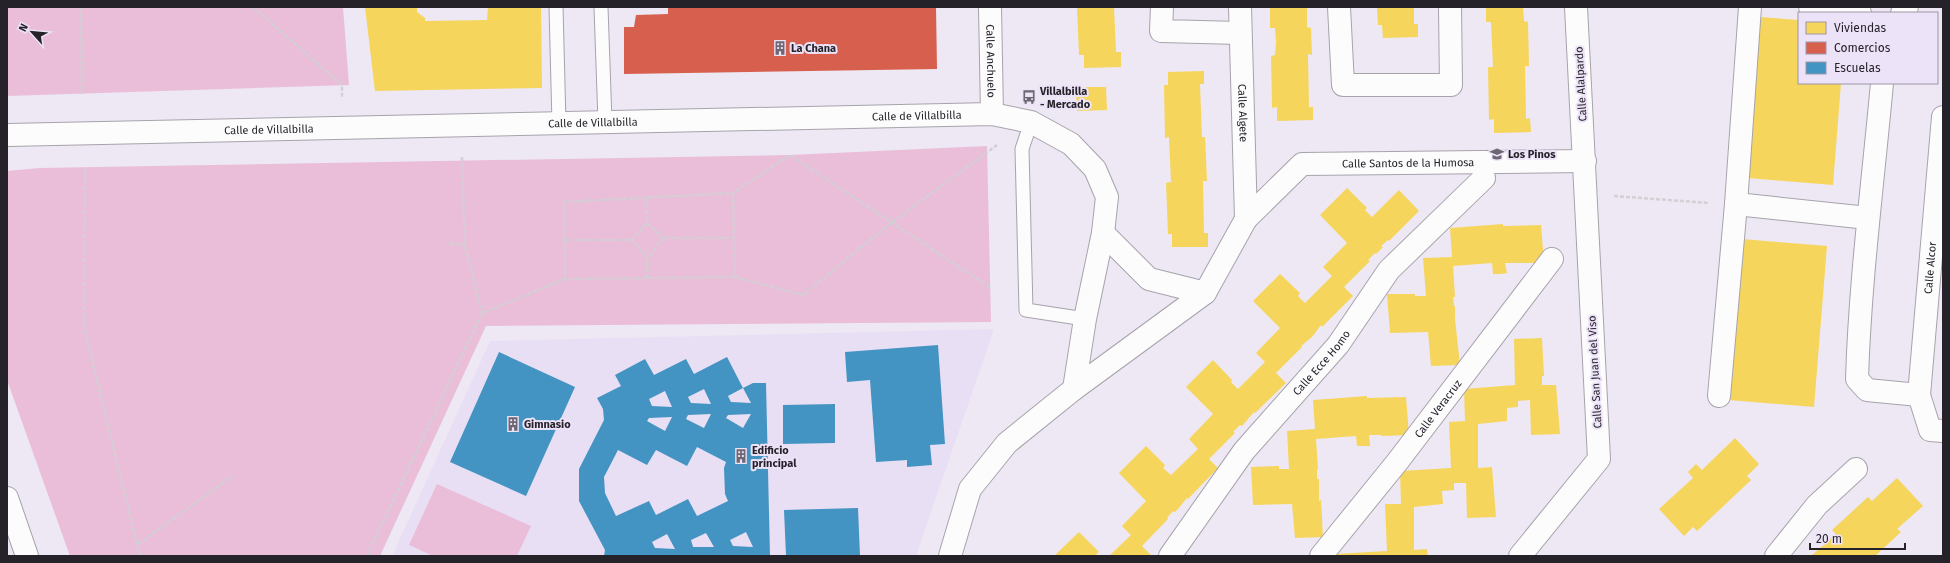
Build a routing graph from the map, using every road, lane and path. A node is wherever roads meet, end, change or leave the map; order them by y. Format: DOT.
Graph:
graph roads {
  1 [pos="81,7"];
  2 [pos="253,7"];
  3 [pos="556,7"];
  4 [pos="601,7"];
  5 [pos="990,7"];
  6 [pos="1162,7"];
  7 [pos="1240,7"];
  8 [pos="1339,7"];
  9 [pos="1450,7"];
  10 [pos="1576,7"];
  11 [pos="1750,7"];
  12 [pos="1810,7"];
  13 [pos="1858,12"];
  14 [pos="1240,32"];
  15 [pos="1882,84"];
  16 [pos="82,94"];
  17 [pos="342,98"];
  18 [pos="992,114"];
  19 [pos="1943,117"];
  20 [pos="605,122"];
  21 [pos="1031,122"];
  22 [pos="559,124"];
  23 [pos="7,134"];
  24 [pos="999,143"];
  25 [pos="462,157"];
  26 [pos="1585,161"];
  27 [pos="85,168"];
  28 [pos="1484,178"];
  29 [pos="733,193"];
  30 [pos="1606,196"];
  31 [pos="646,198"];
  32 [pos="1713,203"];
  33 [pos="1736,204"];
  34 [pos="1868,218"];
  35 [pos="1246,219"];
  36 [pos="647,223"];
  37 [pos="891,223"];
  38 [pos="1103,233"];
  39 [pos="663,238"];
  40 [pos="734,238"];
  41 [pos="564,240"];
  42 [pos="632,240"];
  43 [pos="450,243"];
  44 [pos="465,245"];
  45 [pos="648,258"];
  46 [pos="1552,259"];
  47 [pos="735,277"];
  48 [pos="647,278"];
  49 [pos="566,279"];
  50 [pos="991,288"];
  51 [pos="1205,293"];
  52 [pos="482,313"];
  53 [pos="1085,319"];
  54 [pos="1074,389"];
  55 [pos="1920,395"];
  56 [pos="1719,396"];
  57 [pos="1937,430"];
  58 [pos="1856,469"];
  59 [pos="233,476"];
  60 [pos="7,498"];
  61 [pos="137,544"];
  62 [pos="27,556"];
  63 [pos="140,556"];
  64 [pos="367,556"];
  65 [pos="950,556"];
  66 [pos="1170,556"];
  67 [pos="1321,556"];
  68 [pos="1520,556"];
  69 [pos="1776,556"];
  1 -- 16 [label="path"];
  2 -- 17 [label="path"];
  3 -- 22 [label="lane"];
  4 -- 20 [label="lane"];
  5 -- 18 [label="street, Calle Anchuelo"];
  6 -- 14 [label="street"];
  7 -- 14 [label="street, Calle Algete"];
  8 -- 9 [label="street"];
  10 -- 26 [label="street, Calle Alalpardo"];
  11 -- 33 [label="street"];
  12 -- 13 [label="street"];
  14 -- 35 [label="street, Calle Algete"];
  15 -- 34 [label="street"];
  18 -- 20 [label="street, Calle de Villalbilla"];
  18 -- 21 [label="street, Calle de Villalbilla"];
  19 -- 55 [label="street, Calle Alcor"];
  20 -- 22 [label="street, Calle de Villalbilla"];
  21 -- 38 [label="street, Calle de Villalbilla"];
  21 -- 53 [label="lane"];
  22 -- 23 [label="street, Calle de Villalbilla"];
  24 -- 37 [label="path"];
  25 -- 44 [label="path"];
  26 -- 35 [label="street, Calle Santos de la Humosa"];
  26 -- 68 [label="street, Calle San Juan del Viso"];
  27 -- 61 [label="path"];
  28 -- 66 [label="street, Calle Ecce Homo"];
  29 -- 31 [label="path"];
  29 -- 37 [label="path"];
  29 -- 40 [label="path"];
  30 -- 32 [label="path"];
  31 -- 36 [label="path"];
  31 -- 41 [label="path"];
  33 -- 34 [label="street"];
  33 -- 56 [label="street"];
  34 -- 55 [label="street"];
  35 -- 51 [label="street"];
  36 -- 39 [label="path"];
  36 -- 42 [label="path"];
  37 -- 47 [label="path"];
  37 -- 50 [label="path"];
  38 -- 51 [label="street"];
  38 -- 53 [label="street, Calle de Villalbilla"];
  39 -- 40 [label="path"];
  39 -- 45 [label="path"];
  40 -- 47 [label="path"];
  41 -- 42 [label="path"];
  41 -- 49 [label="path"];
  42 -- 45 [label="path"];
  43 -- 44 [label="path"];
  44 -- 52 [label="path"];
  45 -- 48 [label="path"];
  46 -- 67 [label="street, Calle Veracruz"];
  47 -- 48 [label="path"];
  48 -- 49 [label="path"];
  49 -- 52 [label="path"];
  51 -- 54 [label="street"];
  52 -- 64 [label="path"];
  53 -- 54 [label="street, Calle de Villalbilla"];
  54 -- 65 [label="street"];
  55 -- 57 [label="street, Calle Alcor"];
  58 -- 69 [label="street"];
  59 -- 61 [label="path"];
  60 -- 62 [label="street"];
  61 -- 63 [label="path"];
}
